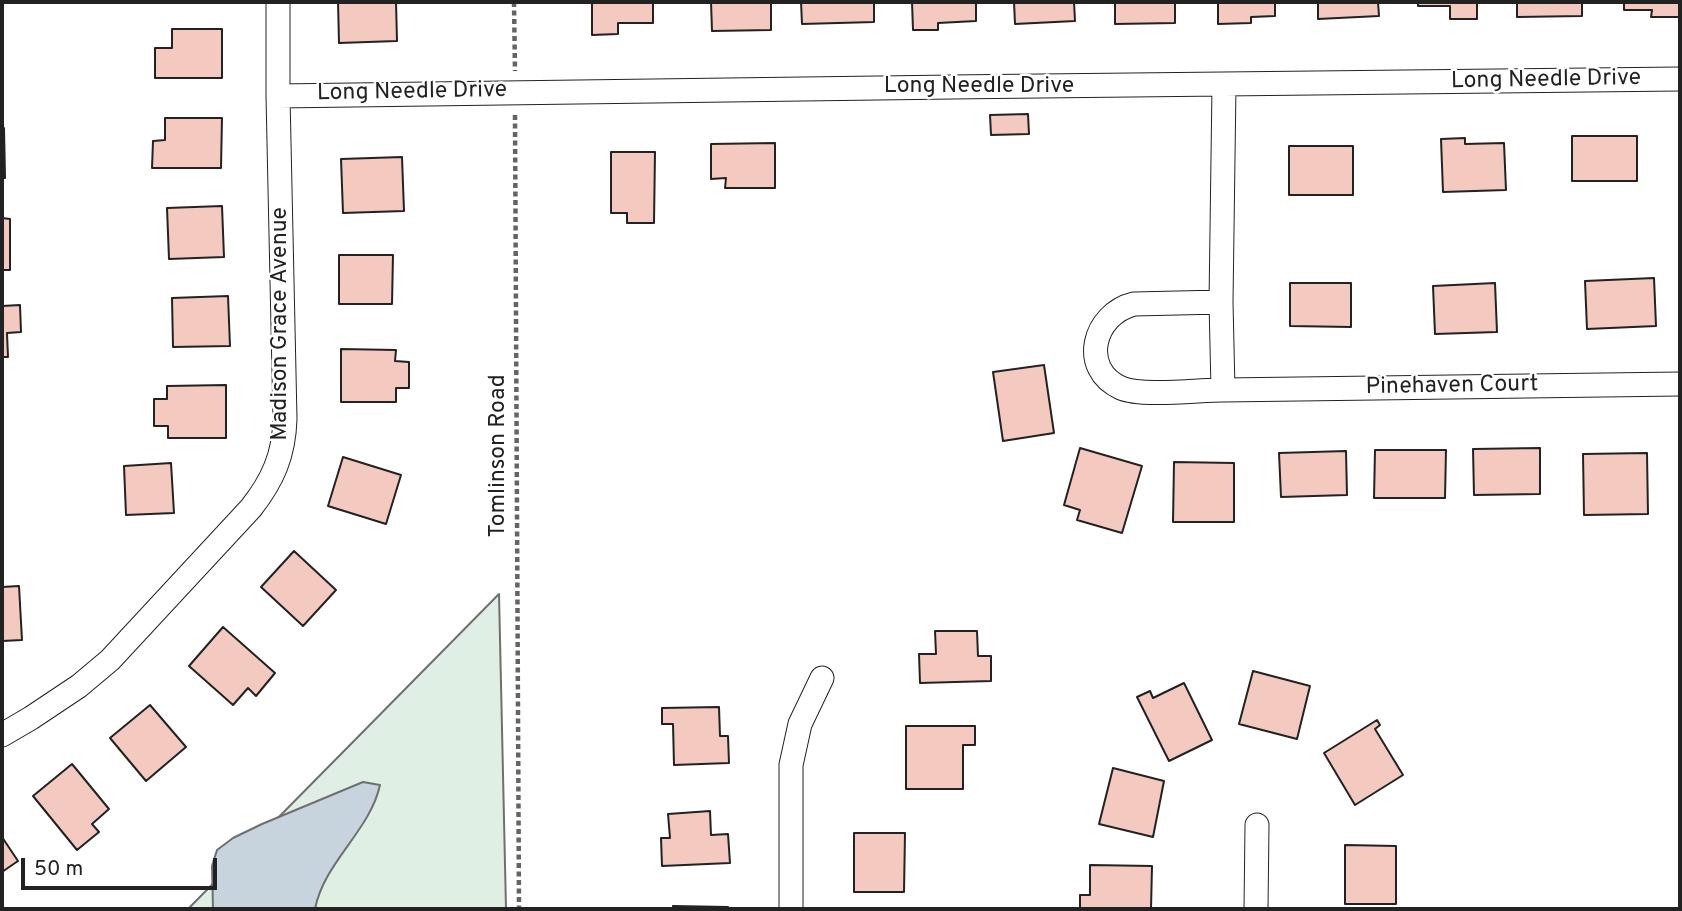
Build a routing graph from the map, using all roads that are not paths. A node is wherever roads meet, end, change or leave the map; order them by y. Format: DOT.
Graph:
graph roads {
  1 [pos="278,2"];
  2 [pos="1680,79"];
  3 [pos="1224,86"];
  4 [pos="278,96"];
  5 [pos="1221,302"];
  6 [pos="1680,384"];
  7 [pos="1223,390"];
  8 [pos="822,678"];
  9 [pos="2,735"];
  10 [pos="1257,825"];
  11 [pos="791,909"];
  12 [pos="1256,909"];
  1 -- 4 [label="street, Madison Grace Avenue"];
  2 -- 3 [label="street, Long Needle Drive"];
  3 -- 4 [label="street, Long Needle Drive"];
  3 -- 5 [label="street"];
  4 -- 9 [label="street, Madison Grace Avenue"];
  5 -- 7 [label="street"];
  5 -- 7 [label="street, Pinehaven Court"];
  6 -- 7 [label="street, Pinehaven Court"];
  8 -- 11 [label="street"];
  10 -- 12 [label="street"];
}
